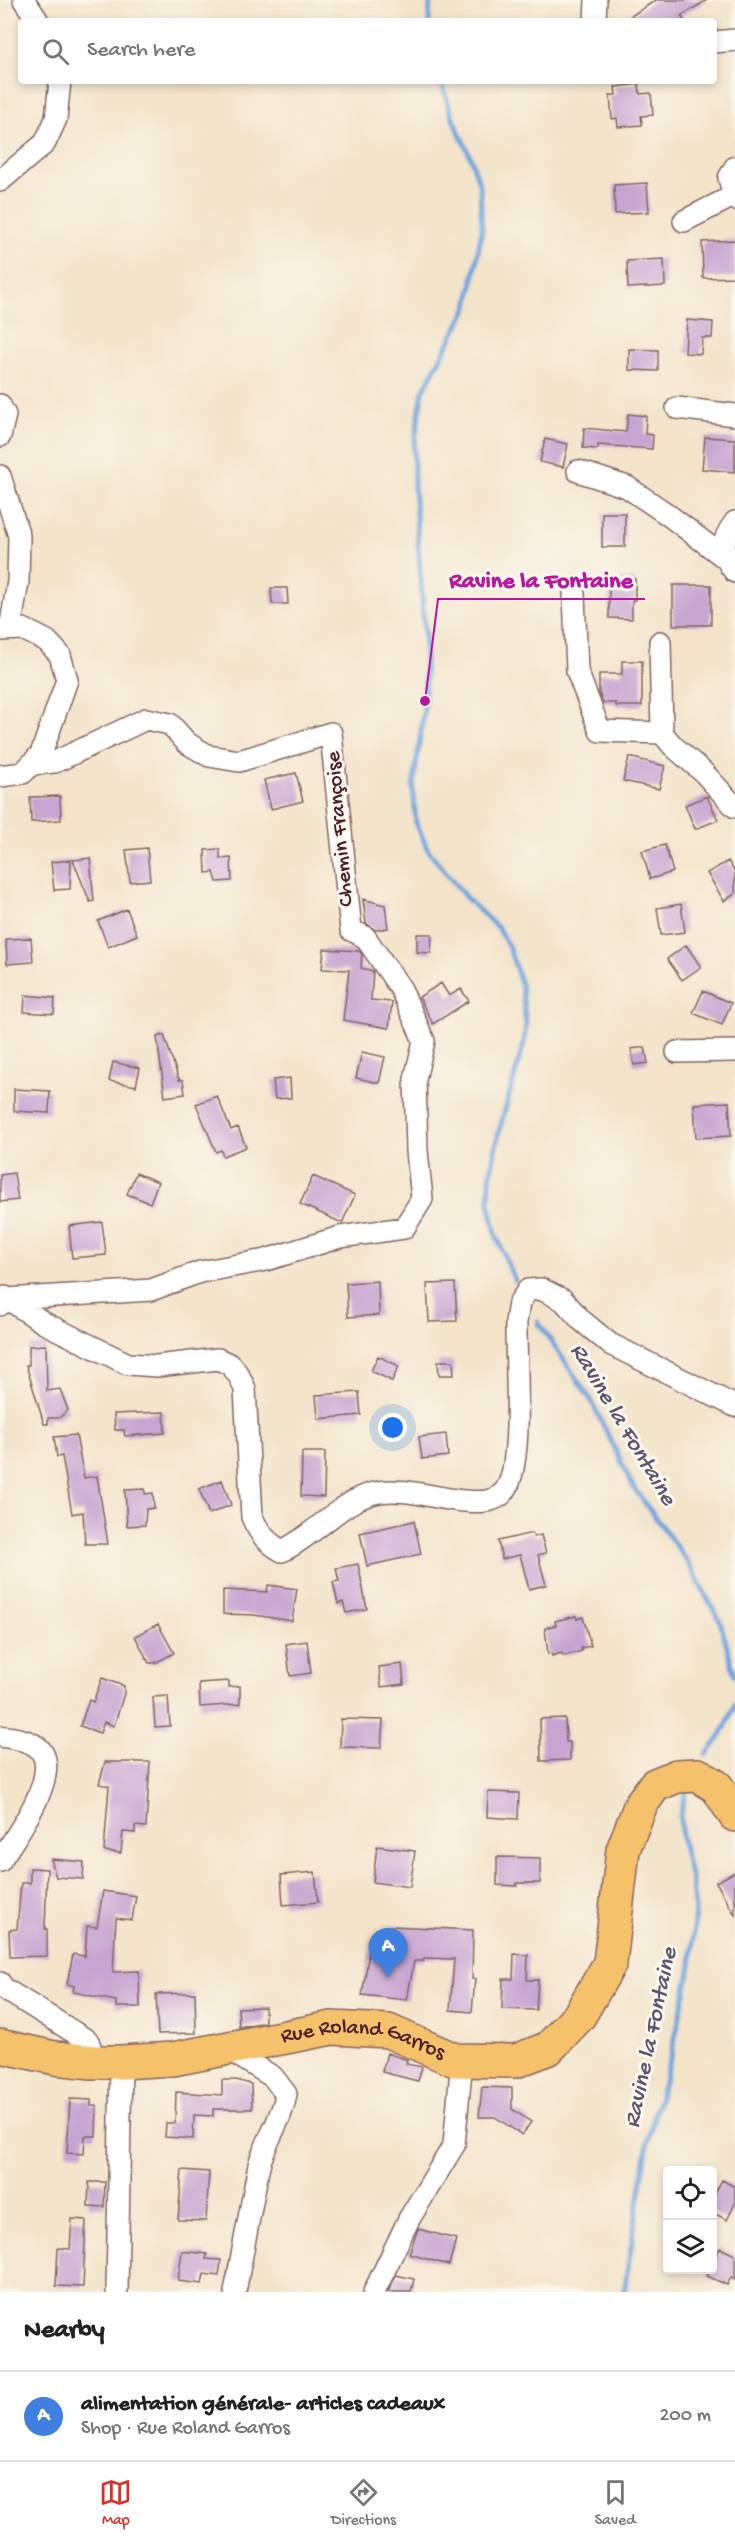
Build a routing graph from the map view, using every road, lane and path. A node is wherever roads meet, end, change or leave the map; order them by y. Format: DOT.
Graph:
graph roads {
  1 [pos="24,0"];
  2 [pos="596,0"];
  3 [pos="36,18"];
  4 [pos="595,18"];
  5 [pos="735,40"];
  6 [pos="717,42"];
  7 [pos="60,84"];
  8 [pos="735,167"];
  9 [pos="0,181"];
  10 [pos="734,197"];
  11 [pos="684,221"];
  12 [pos="0,405"];
  13 [pos="677,408"];
  14 [pos="735,415"];
  15 [pos="0,436"];
  16 [pos="578,471"];
  17 [pos="0,476"];
  18 [pos="735,522"];
  19 [pos="730,565"];
  20 [pos="574,594"];
  21 [pos="5,630"];
  22 [pos="660,642"];
  23 [pos="662,733"];
  24 [pos="32,764"];
  25 [pos="0,776"];
  26 [pos="735,807"];
  27 [pos="735,1051"];
  28 [pos="677,1052"];
  29 [pos="2,1299"];
  30 [pos="735,1406"];
  31 [pos="0,1736"];
  32 [pos="735,1815"];
  33 [pos="0,1861"];
  34 [pos="0,1983"];
  35 [pos="0,2046"];
  36 [pos="228,2049"];
  37 [pos="462,2060"];
  38 [pos="106,2062"];
  39 [pos="117,2292"];
  40 [pos="235,2292"];
  41 [pos="374,2292"];
  1 -- 3 [label="street"];
  2 -- 4 [label="street"];
  5 -- 6 [label="street"];
  7 -- 9 [label="street"];
  8 -- 10 [label="street"];
  10 -- 11 [label="street"];
  12 -- 15 [label="street"];
  13 -- 14 [label="street"];
  16 -- 19 [label="street"];
  17 -- 21 [label="street"];
  18 -- 19 [label="street"];
  20 -- 23 [label="street"];
  21 -- 24 [label="street"];
  22 -- 23 [label="street"];
  23 -- 26 [label="street"];
  24 -- 25 [label="street"];
  24 -- 29 [label="street, Chemin Françoise"];
  27 -- 28 [label="street"];
  29 -- 30 [label="street"];
  31 -- 33 [label="street"];
  32 -- 37 [label="main road, Rue Roland Garros"];
  34 -- 38 [label="street"];
  35 -- 38 [label="main road, Rue Roland Garros"];
  36 -- 37 [label="main road, Rue Roland Garros"];
  36 -- 38 [label="main road, Rue Roland Garros"];
  36 -- 40 [label="street"];
  37 -- 41 [label="street"];
  38 -- 39 [label="street"];
}
